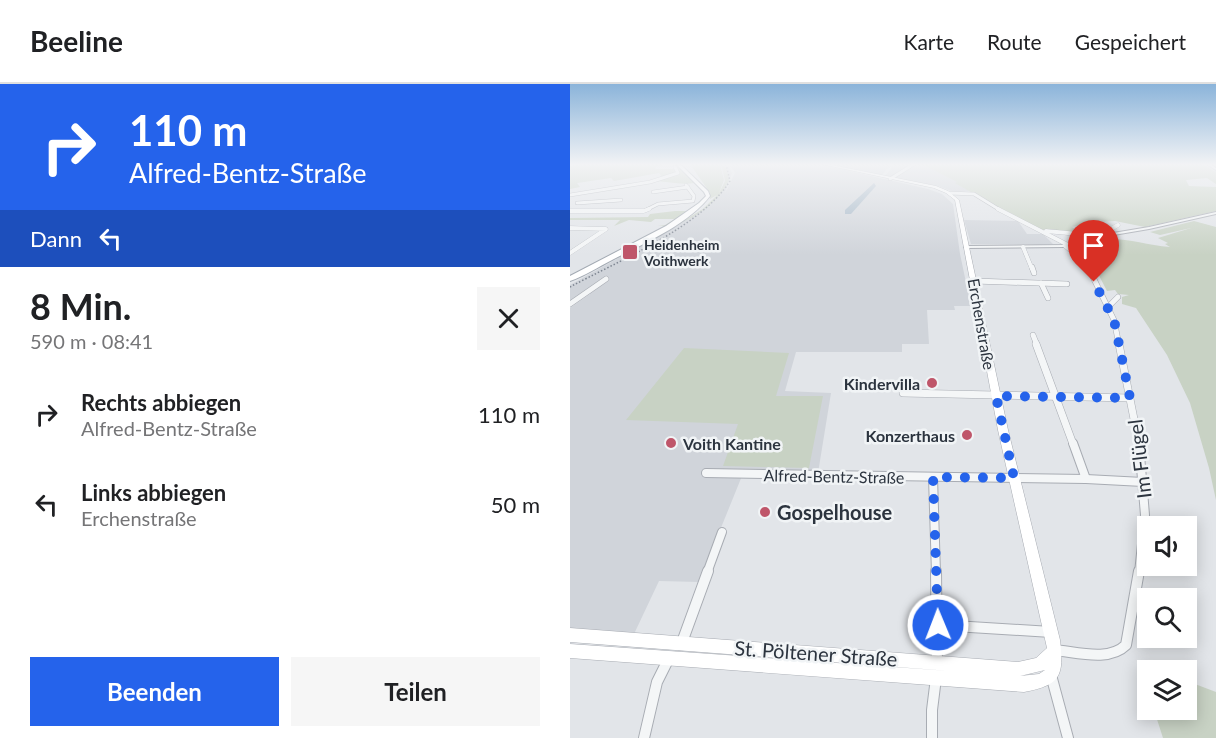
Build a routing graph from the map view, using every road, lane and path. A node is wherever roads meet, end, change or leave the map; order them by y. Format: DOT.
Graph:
graph roads {
  1 [pos="581,194"];
  2 [pos="693,195"];
  3 [pos="707,195"];
  4 [pos="951,195"];
  5 [pos="975,195"];
  6 [pos="621,200"];
  7 [pos="577,203"];
  8 [pos="570,210"];
  9 [pos="1216,213"];
  10 [pos="1118,225"];
  11 [pos="570,228"];
  12 [pos="1044,231"];
  13 [pos="1066,245"];
  14 [pos="966,247"];
  15 [pos="1023,247"];
  16 [pos="570,253"];
  17 [pos="1034,273"];
  18 [pos="570,279"];
  19 [pos="606,279"];
  20 [pos="974,281"];
  21 [pos="1041,284"];
  22 [pos="1067,284"];
  23 [pos="1118,297"];
  24 [pos="1048,298"];
  25 [pos="570,304"];
  26 [pos="1108,307"];
  27 [pos="1033,335"];
  28 [pos="903,393"];
  29 [pos="996,396"];
  30 [pos="1056,397"];
  31 [pos="1130,398"];
  32 [pos="706,473"];
  33 [pos="933,477"];
  34 [pos="1014,478"];
  35 [pos="1086,478"];
  36 [pos="1143,482"];
  37 [pos="722,532"];
  38 [pos="938,625"];
  39 [pos="1051,632"];
  40 [pos="570,635"];
  41 [pos="1054,650"];
  42 [pos="570,651"];
  43 [pos="676,652"];
  44 [pos="937,670"];
  45 [pos="1053,672"];
  46 [pos="644,738"];
  47 [pos="932,738"];
  48 [pos="1068,738"];
  1 -- 7 [label="street"];
  2 -- 8 [label="street"];
  3 -- 18 [label="main road"];
  4 -- 14 [label="main road, Erchenstraße"];
  5 -- 12 [label="street, Im Flügel"];
  6 -- 7 [label="street"];
  7 -- 8 [label="street"];
  9 -- 13 [label="street"];
  10 -- 12 [label="street"];
  11 -- 16 [label="street"];
  12 -- 13 [label="street, Im Flügel"];
  13 -- 15 [label="street"];
  13 -- 26 [label="street, Im Flügel"];
  14 -- 15 [label="street"];
  14 -- 20 [label="main road, Erchenstraße"];
  15 -- 17 [label="street"];
  19 -- 25 [label="street"];
  20 -- 21 [label="street"];
  20 -- 29 [label="main road, Erchenstraße"];
  21 -- 22 [label="street"];
  21 -- 24 [label="street"];
  23 -- 26 [label="street"];
  26 -- 31 [label="street, Im Flügel"];
  27 -- 30 [label="street"];
  28 -- 29 [label="street"];
  29 -- 30 [label="street"];
  29 -- 34 [label="main road, Erchenstraße"];
  30 -- 31 [label="street"];
  30 -- 35 [label="street"];
  31 -- 36 [label="street, Im Flügel"];
  32 -- 33 [label="street, Alfred-Bentz-Straße"];
  33 -- 34 [label="street, Alfred-Bentz-Straße"];
  33 -- 38 [label="street"];
  34 -- 35 [label="street, Alfred-Bentz-Straße"];
  34 -- 39 [label="main road, Erchenstraße"];
  35 -- 36 [label="street, Alfred-Bentz-Straße"];
  36 -- 41 [label="street, Im Flügel"];
  37 -- 43 [label="street"];
  38 -- 39 [label="street"];
  38 -- 44 [label="street"];
  39 -- 41 [label="main road, Erchenstraße"];
  40 -- 43 [label="main road, St. Pöltener Straße"];
  41 -- 44 [label="main road, St. Pöltener Straße"];
  41 -- 45 [label="main road, Erchenstraße"];
  42 -- 43 [label="main road, St. Pöltener Straße"];
  43 -- 44 [label="main road, St. Pöltener Straße"];
  43 -- 46 [label="street"];
  44 -- 45 [label="main road, St. Pöltener Straße"];
  44 -- 47 [label="street"];
  45 -- 48 [label="street"];
}
